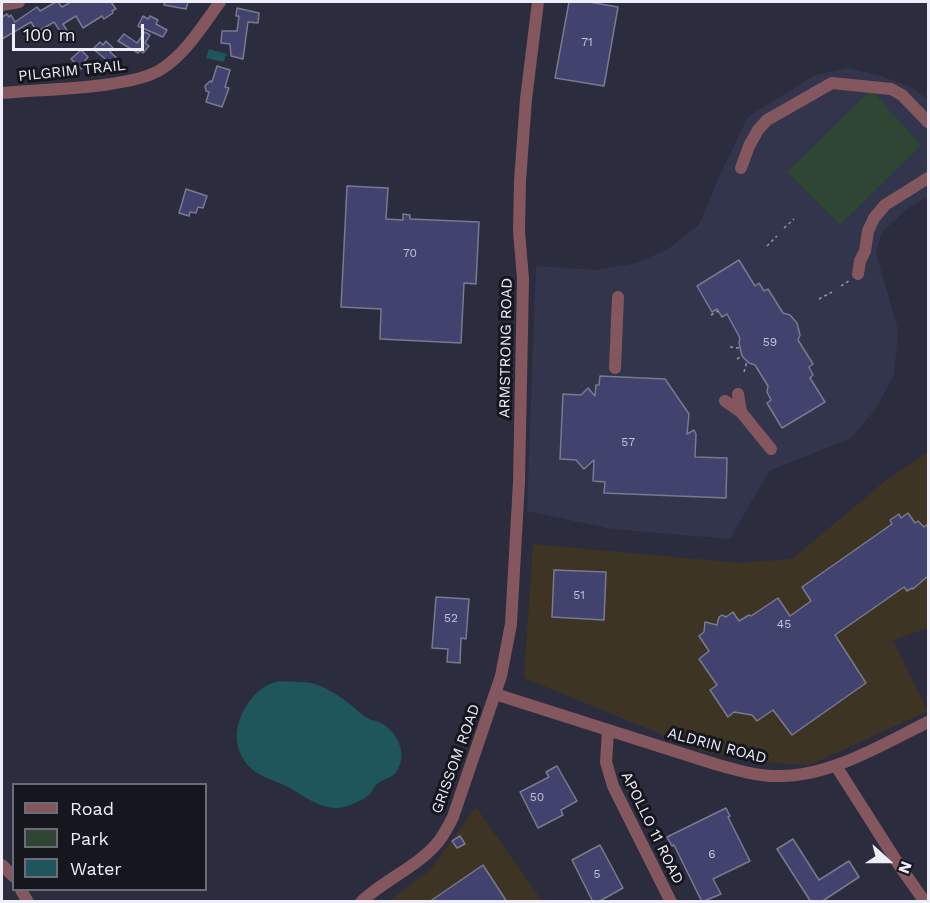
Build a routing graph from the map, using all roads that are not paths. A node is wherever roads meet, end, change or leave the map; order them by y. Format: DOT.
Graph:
graph roads {
  1 [pos="19,2"];
  2 [pos="220,2"];
  3 [pos="538,2"];
  4 [pos="2,5"];
  5 [pos="2,93"];
  6 [pos="928,122"];
  7 [pos="741,168"];
  8 [pos="928,178"];
  9 [pos="855,276"];
  10 [pos="618,297"];
  11 [pos="615,368"];
  12 [pos="738,394"];
  13 [pos="725,401"];
  14 [pos="741,412"];
  15 [pos="771,449"];
  16 [pos="495,694"];
  17 [pos="928,722"];
  18 [pos="608,731"];
  19 [pos="836,766"];
  20 [pos="361,902"];
  21 [pos="671,902"];
  22 [pos="925,902"];
  1 -- 4 [label="street"];
  2 -- 5 [label="street, PILGRIM TRAIL"];
  3 -- 16 [label="street, ARMSTRONG ROAD"];
  6 -- 7 [label="street"];
  8 -- 9 [label="street"];
  10 -- 11 [label="street"];
  12 -- 14 [label="street"];
  13 -- 14 [label="street"];
  14 -- 15 [label="street"];
  16 -- 18 [label="street, ALDRIN ROAD"];
  16 -- 20 [label="street, GRISSOM ROAD"];
  17 -- 19 [label="street, ALDRIN ROAD"];
  18 -- 19 [label="street, ALDRIN ROAD"];
  18 -- 21 [label="street, APOLLO 11 ROAD"];
  19 -- 22 [label="street"];
}
